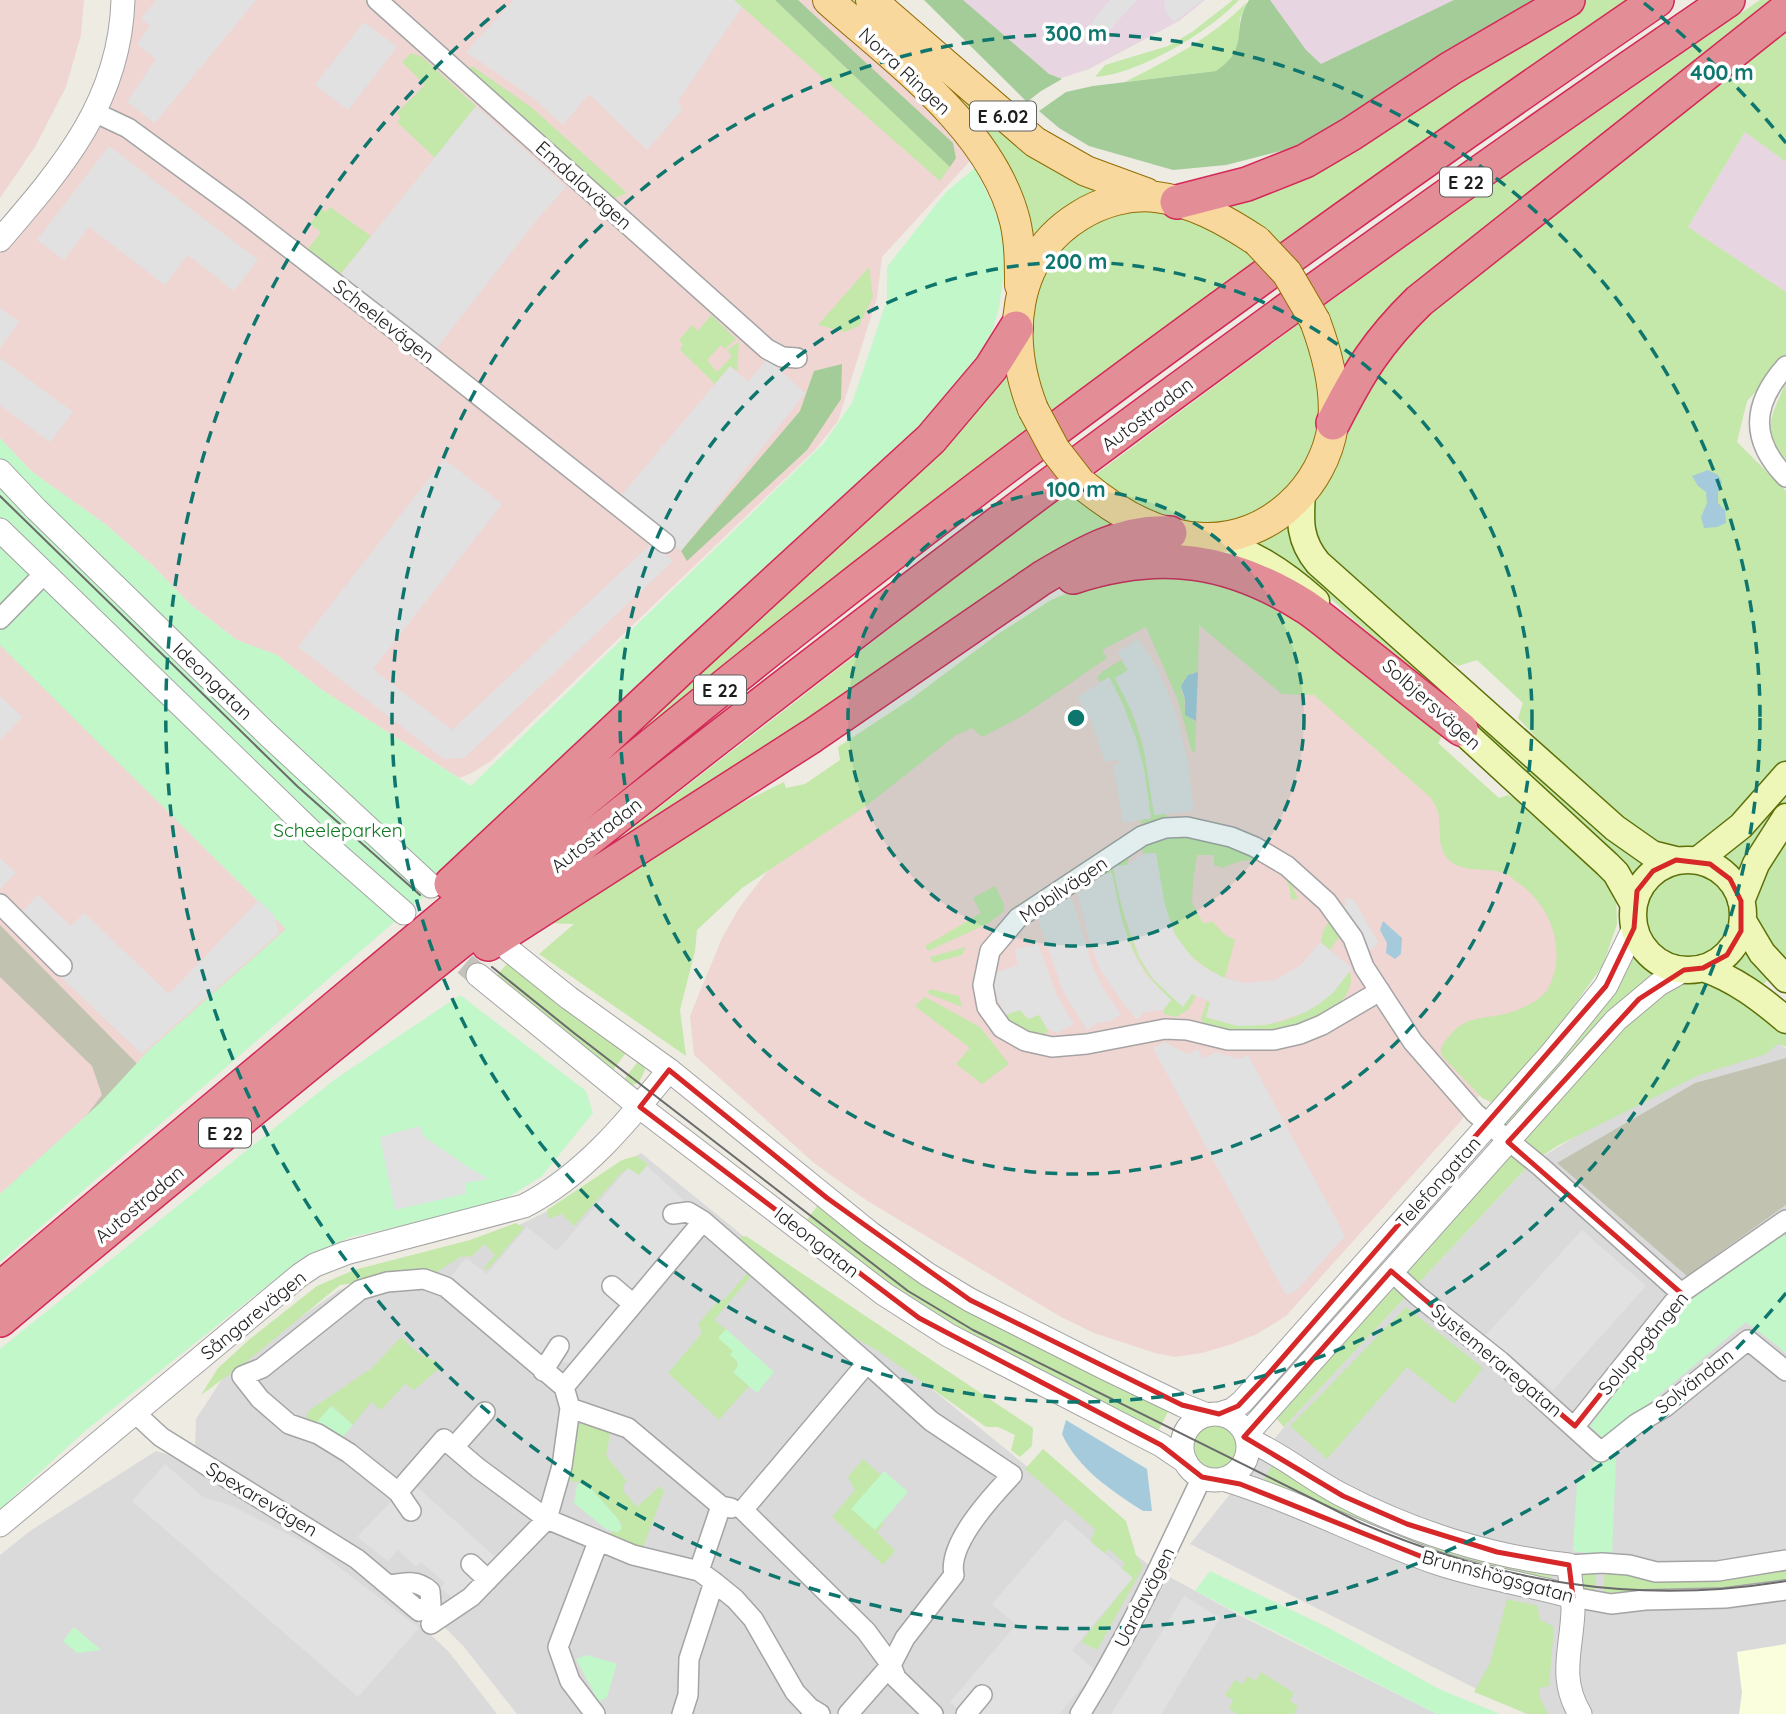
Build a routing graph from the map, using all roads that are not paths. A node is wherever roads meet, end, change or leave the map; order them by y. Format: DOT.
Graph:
graph roads {
  1 [pos="109,0"];
  2 [pos="123,0"];
  3 [pos="377,0"];
  4 [pos="828,0"];
  5 [pos="871,0"];
  6 [pos="1568,0"];
  7 [pos="1657,0"];
  8 [pos="1728,0"];
  9 [pos="1786,10"];
  10 [pos="94,112"];
  11 [pos="1167,200"];
  12 [pos="0,240"];
  13 [pos="1018,316"];
  14 [pos="797,358"];
  15 [pos="1786,366"];
  16 [pos="1333,423"];
  17 [pos="0,471"];
  18 [pos="1786,477"];
  19 [pos="1302,492"];
  20 [pos="0,530"];
  21 [pos="1170,533"];
  22 [pos="1205,538"];
  23 [pos="665,543"];
  24 [pos="44,573"];
  25 [pos="1014,596"];
  26 [pos="0,619"];
  27 [pos="1461,729"];
  28 [pos="1786,775"];
  29 [pos="1786,817"];
  30 [pos="1687,860"];
  31 [pos="431,886"];
  32 [pos="0,904"];
  33 [pos="1742,911"];
  34 [pos="404,913"];
  35 [pos="1634,915"];
  36 [pos="509,950"];
  37 [pos="62,966"];
  38 [pos="1693,969"];
  39 [pos="478,975"];
  40 [pos="1786,979"];
  41 [pos="1380,991"];
  42 [pos="363,1020"];
  43 [pos="1786,1020"];
  44 [pos="273,1060"];
  45 [pos="669,1070"];
  46 [pos="640,1107"];
  47 [pos="1489,1125"];
  48 [pos="1508,1142"];
  49 [pos="673,1214"];
  50 [pos="1786,1220"];
  51 [pos="703,1221"];
  52 [pos="1391,1270"];
  53 [pos="612,1286"];
  54 [pos="0,1289"];
  55 [pos="1681,1293"];
  56 [pos="633,1304"];
  57 [pos="0,1320"];
  58 [pos="559,1346"];
  59 [pos="867,1363"];
  60 [pos="543,1371"];
  61 [pos="1786,1371"];
  62 [pos="564,1387"];
  63 [pos="570,1408"];
  64 [pos="485,1412"];
  65 [pos="135,1413"];
  66 [pos="1213,1415"];
  67 [pos="1575,1426"];
  68 [pos="1247,1437"];
  69 [pos="454,1447"];
  70 [pos="1601,1452"];
  71 [pos="1204,1473"];
  72 [pos="398,1492"];
  73 [pos="721,1506"];
  74 [pos="743,1510"];
  75 [pos="411,1511"];
  76 [pos="547,1519"];
  77 [pos="0,1525"];
  78 [pos="598,1542"];
  79 [pos="1786,1560"];
  80 [pos="471,1564"];
  81 [pos="1569,1565"];
  82 [pos="707,1577"];
  83 [pos="488,1580"];
  84 [pos="390,1585"];
  85 [pos="1786,1590"];
  86 [pos="1573,1597"];
  87 [pos="431,1623"];
  88 [pos="891,1665"];
  89 [pos="982,1695"];
  90 [pos="595,1714"];
  91 [pos="682,1714"];
  92 [pos="820,1714"];
  93 [pos="848,1714"];
  94 [pos="933,1714"];
  95 [pos="966,1714"];
  96 [pos="1080,1714"];
  97 [pos="1580,1714"];
  1 -- 10 [label="street"];
  2 -- 10 [label="street"];
  3 -- 14 [label="street, Emdalavägen"];
  4 -- 13 [label="main road, Norra Ringen / E 6.02"];
  5 -- 11 [label="main road, Norra Ringen / E 6.02"];
  6 -- 11 [label="highway"];
  7 -- 44 [label="highway, Autostradan / E 22"];
  8 -- 42 [label="highway, Autostradan / E 22"];
  9 -- 16 [label="highway"];
  10 -- 12 [label="street"];
  10 -- 23 [label="street, Scheelevägen"];
  11 -- 13 [label="main road"];
  11 -- 16 [label="main road, Norra Ringen, bridge"];
  13 -- 21 [label="main road, Norra Ringen, bridge"];
  13 -- 44 [label="highway"];
  15 -- 18 [label="street"];
  16 -- 19 [label="main road, Norra Ringen"];
  17 -- 31 [label="street, Ideongatan"];
  19 -- 22 [label="main road, Norra Ringen"];
  19 -- 30 [label="main road, Solbjersvägen"];
  20 -- 24 [label="street, Ideongatan"];
  21 -- 22 [label="main road, Norra Ringen"];
  21 -- 25 [label="highway"];
  22 -- 27 [label="main road, Solbjersvägen"];
  24 -- 26 [label="street"];
  24 -- 34 [label="street, Ideongatan"];
  25 -- 27 [label="highway"];
  25 -- 42 [label="highway"];
  27 -- 35 [label="main road, Solbjersvägen"];
  28 -- 30 [label="main road"];
  29 -- 33 [label="main road"];
  30 -- 33 [label="main road"];
  30 -- 35 [label="main road"];
  32 -- 37 [label="street"];
  33 -- 38 [label="main road"];
  33 -- 40 [label="main road"];
  35 -- 38 [label="main road"];
  35 -- 47 [label="street, Telefongatan"];
  36 -- 45 [label="street, Ideongatan"];
  38 -- 43 [label="main road"];
  38 -- 48 [label="street, Telefongatan"];
  39 -- 46 [label="street, Ideongatan"];
  41 -- 41 [label="street, Mobilvägen"];
  41 -- 47 [label="street, Mobilvägen"];
  42 -- 57 [label="highway, Autostradan / E 22"];
  44 -- 54 [label="highway, Autostradan / E 22"];
  45 -- 46 [label="street, Sångarevägen"];
  45 -- 66 [label="street, Ideongatan"];
  46 -- 65 [label="street, Sångarevägen"];
  46 -- 71 [label="street, Ideongatan"];
  47 -- 48 [label="street, Mobilvägen"];
  47 -- 66 [label="street, Telefongatan"];
  48 -- 52 [label="street, Telefongatan"];
  48 -- 55 [label="street, Mobilvägen"];
  49 -- 51 [label="street"];
  50 -- 55 [label="street, Soluppgången"];
  51 -- 56 [label="street"];
  51 -- 59 [label="street"];
  52 -- 67 [label="street, Systemeraregatan"];
  52 -- 68 [label="street, Telefongatan"];
  53 -- 56 [label="street"];
  55 -- 67 [label="street, Soluppgången"];
  56 -- 62 [label="street"];
  58 -- 60 [label="street"];
  59 -- 74 [label="street"];
  59 -- 88 [label="street"];
  60 -- 62 [label="street"];
  60 -- 72 [label="street"];
  61 -- 70 [label="street, Solvändan"];
  62 -- 63 [label="street"];
  63 -- 73 [label="street"];
  63 -- 76 [label="street"];
  64 -- 69 [label="street"];
  65 -- 77 [label="street, Sångarevägen"];
  65 -- 84 [label="street, Spexarevägen"];
  66 -- 68 [label="street"];
  66 -- 71 [label="street"];
  67 -- 70 [label="street, Systemeraregatan"];
  68 -- 71 [label="street"];
  68 -- 81 [label="street, Brunnshögsgatan"];
  69 -- 72 [label="street"];
  69 -- 76 [label="street"];
  71 -- 86 [label="street, Brunnshögsgatan"];
  71 -- 96 [label="street, Uardavägen"];
  72 -- 75 [label="street"];
  73 -- 74 [label="street"];
  73 -- 82 [label="street"];
  74 -- 88 [label="street"];
  76 -- 78 [label="street"];
  76 -- 83 [label="street"];
  78 -- 82 [label="street"];
  78 -- 90 [label="street"];
  79 -- 81 [label="street, Brunnshögsgatan"];
  80 -- 83 [label="street"];
  81 -- 86 [label="street"];
  82 -- 91 [label="street"];
  82 -- 92 [label="street"];
  83 -- 87 [label="street"];
  85 -- 86 [label="street, Brunnshögsgatan"];
  86 -- 97 [label="street"];
  88 -- 93 [label="street"];
  88 -- 94 [label="street"];
  89 -- 95 [label="street"];
}
